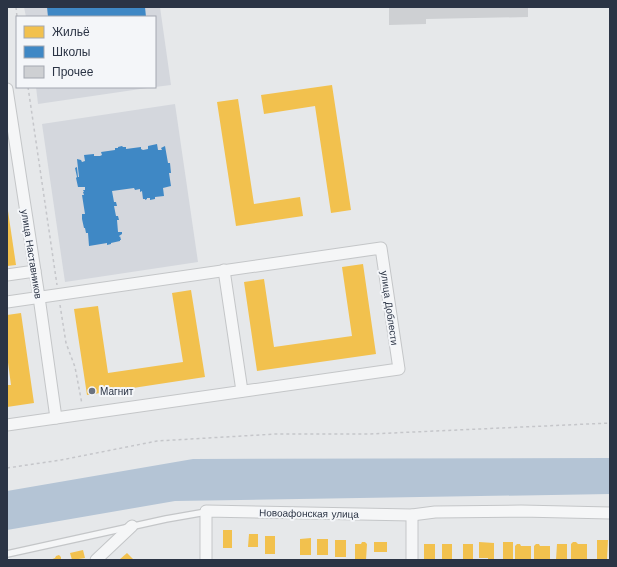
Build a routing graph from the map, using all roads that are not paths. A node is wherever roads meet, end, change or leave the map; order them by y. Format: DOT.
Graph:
graph roads {
  1 [pos="7,92"];
  2 [pos="9,120"];
  3 [pos="224,270"];
  4 [pos="35,271"];
  5 [pos="7,275"];
  6 [pos="39,297"];
  7 [pos="7,302"];
  8 [pos="242,391"];
  9 [pos="56,418"];
  10 [pos="7,425"];
  11 [pos="206,512"];
  12 [pos="610,513"];
  13 [pos="412,515"];
  14 [pos="132,526"];
  15 [pos="7,554"];
  16 [pos="96,560"];
  17 [pos="206,560"];
  18 [pos="412,560"];
  1 -- 2 [label="street, улица Наставников"];
  2 -- 4 [label="street, улица Наставников"];
  3 -- 6 [label="street"];
  3 -- 8 [label="street"];
  3 -- 8 [label="street, улица Доблести"];
  4 -- 5 [label="street"];
  4 -- 6 [label="street, улица Наставников"];
  6 -- 7 [label="street"];
  6 -- 9 [label="street, улица Наставников"];
  8 -- 9 [label="street"];
  9 -- 10 [label="street"];
  11 -- 13 [label="street, Новоафонская улица"];
  11 -- 14 [label="lane"];
  11 -- 17 [label="street"];
  12 -- 13 [label="street, Новоафонская улица"];
  13 -- 18 [label="street"];
  14 -- 15 [label="lane"];
  14 -- 16 [label="street"];
}
